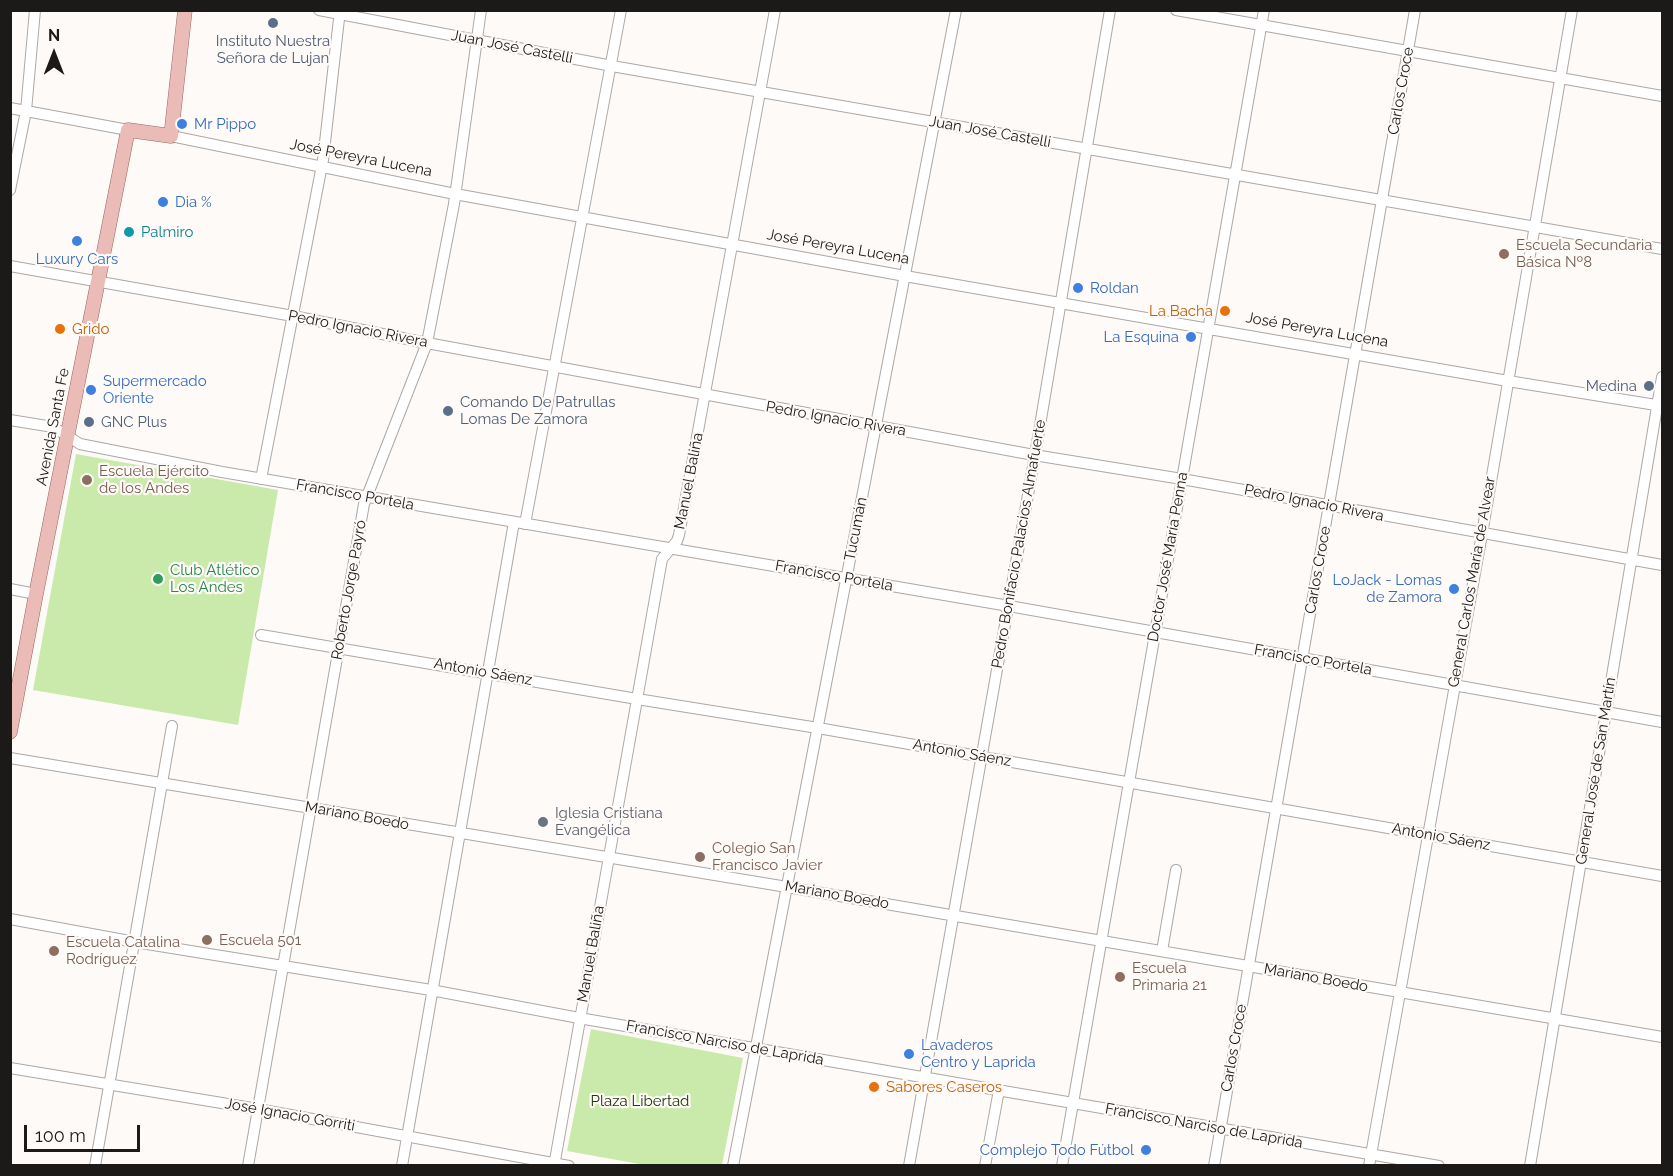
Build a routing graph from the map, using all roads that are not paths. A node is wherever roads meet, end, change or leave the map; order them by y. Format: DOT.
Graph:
graph roads {
  1 [pos="35,10"];
  2 [pos="185,10"];
  3 [pos="319,10"];
  4 [pos="481,10"];
  5 [pos="621,10"];
  6 [pos="775,10"];
  7 [pos="956,10"];
  8 [pos="1110,10"];
  9 [pos="1176,10"];
  10 [pos="1264,10"];
  11 [pos="1415,10"];
  12 [pos="1572,10"];
  13 [pos="340,12"];
  14 [pos="1262,26"];
  15 [pos="476,39"];
  16 [pos="1408,51"];
  17 [pos="612,66"];
  18 [pos="1560,78"];
  19 [pos="760,92"];
  20 [pos="1662,96"];
  21 [pos="10,108"];
  22 [pos="26,111"];
  23 [pos="934,123"];
  24 [pos="128,130"];
  25 [pos="171,136"];
  26 [pos="1086,149"];
  27 [pos="322,167"];
  28 [pos="1236,176"];
  29 [pos="10,190"];
  30 [pos="455,194"];
  31 [pos="1383,201"];
  32 [pos="584,217"];
  33 [pos="1534,228"];
  34 [pos="732,244"];
  35 [pos="1662,249"];
  36 [pos="10,266"];
  37 [pos="905,276"];
  38 [pos="99,281"];
  39 [pos="1061,303"];
  40 [pos="293,316"];
  41 [pos="1209,328"];
  42 [pos="427,343"];
  43 [pos="1356,354"];
  44 [pos="554,367"];
  45 [pos="1662,377"];
  46 [pos="1508,381"];
  47 [pos="706,395"];
  48 [pos="1660,406"];
  49 [pos="10,420"];
  50 [pos="876,426"];
  51 [pos="68,438"];
  52 [pos="1035,455"];
  53 [pos="261,479"];
  54 [pos="1182,479"];
  55 [pos="366,497"];
  56 [pos="1329,506"];
  57 [pos="519,523"];
  58 [pos="1482,534"];
  59 [pos="672,549"];
  60 [pos="1632,560"];
  61 [pos="1662,566"];
  62 [pos="847,579"];
  63 [pos="10,589"];
  64 [pos="36,594"];
  65 [pos="1009,606"];
  66 [pos="1154,631"];
  67 [pos="261,635"];
  68 [pos="339,648"];
  69 [pos="1302,659"];
  70 [pos="488,673"];
  71 [pos="1454,685"];
  72 [pos="637,699"];
  73 [pos="1605,712"];
  74 [pos="1662,722"];
  75 [pos="172,726"];
  76 [pos="818,728"];
  77 [pos="10,732"];
  78 [pos="981,757"];
  79 [pos="10,758"];
  80 [pos="1129,782"];
  81 [pos="163,784"];
  82 [pos="311,808"];
  83 [pos="1276,809"];
  84 [pos="459,833"];
  85 [pos="1427,834"];
  86 [pos="609,857"];
  87 [pos="1581,861"];
  88 [pos="1176,870"];
  89 [pos="1662,876"];
  90 [pos="787,886"];
  91 [pos="953,915"];
  92 [pos="10,919"];
  93 [pos="1101,941"];
  94 [pos="135,942"];
  95 [pos="1162,951"];
  96 [pos="282,965"];
  97 [pos="1249,966"];
  98 [pos="431,990"];
  99 [pos="1400,992"];
  100 [pos="579,1018"];
  101 [pos="1554,1019"];
  102 [pos="1662,1037"];
  103 [pos="755,1047"];
  104 [pos="10,1068"];
  105 [pos="925,1077"];
  106 [pos="110,1085"];
  107 [pos="999,1090"];
  108 [pos="1073,1103"];
  109 [pos="258,1109"];
  110 [pos="1220,1129"];
  111 [pos="407,1136"];
  112 [pos="1370,1160"];
  113 [pos="554,1164"];
  114 [pos="95,1166"];
  115 [pos="248,1166"];
  116 [pos="402,1166"];
  117 [pos="569,1166"];
  118 [pos="733,1166"];
  119 [pos="909,1166"];
  120 [pos="985,1166"];
  121 [pos="1062,1166"];
  122 [pos="1214,1166"];
  123 [pos="1439,1166"];
  124 [pos="1530,1166"];
  1 -- 22 [label="street"];
  2 -- 25 [label="main road"];
  3 -- 13 [label="street, Juan José Castelli"];
  4 -- 15 [label="street, Roberto Jorge Payró"];
  5 -- 17 [label="street"];
  6 -- 19 [label="street, Manuel Baliña"];
  7 -- 23 [label="street, Tucumán"];
  8 -- 26 [label="street, Pedro Bonifacio Palacios Almafuerte"];
  9 -- 14 [label="street"];
  10 -- 14 [label="street, Doctor José María Penna"];
  11 -- 16 [label="street, Carlos Croce"];
  12 -- 18 [label="street, General Carlos María de Alvear"];
  13 -- 15 [label="street, Juan José Castelli"];
  13 -- 27 [label="street"];
  14 -- 16 [label="street"];
  14 -- 28 [label="street, Doctor José María Penna"];
  15 -- 17 [label="street, Juan José Castelli"];
  15 -- 30 [label="street, Roberto Jorge Payró"];
  16 -- 18 [label="street"];
  16 -- 31 [label="street, Carlos Croce"];
  17 -- 19 [label="street, Juan José Castelli"];
  17 -- 32 [label="street"];
  18 -- 20 [label="street"];
  18 -- 33 [label="street, General Carlos María de Alvear"];
  19 -- 23 [label="street, Juan José Castelli"];
  19 -- 34 [label="street, Manuel Baliña"];
  21 -- 22 [label="street, José Pereyra Lucena"];
  22 -- 24 [label="street, José Pereyra Lucena"];
  22 -- 29 [label="street"];
  23 -- 26 [label="street, Juan José Castelli"];
  23 -- 37 [label="street, Tucumán"];
  24 -- 25 [label="main road, José Pereyra Lucena"];
  24 -- 38 [label="main road, Avenida Santa Fe"];
  25 -- 27 [label="street, José Pereyra Lucena"];
  26 -- 28 [label="street, Juan José Castelli"];
  26 -- 39 [label="street, Pedro Bonifacio Palacios Almafuerte"];
  27 -- 30 [label="street, José Pereyra Lucena"];
  27 -- 40 [label="street"];
  28 -- 31 [label="street, Juan José Castelli"];
  28 -- 41 [label="street, Doctor José María Penna"];
  30 -- 32 [label="street, José Pereyra Lucena"];
  30 -- 42 [label="street, Roberto Jorge Payró"];
  31 -- 33 [label="street, Juan José Castelli"];
  31 -- 43 [label="street, Carlos Croce"];
  32 -- 34 [label="street, José Pereyra Lucena"];
  32 -- 44 [label="street"];
  33 -- 35 [label="street, Juan José Castelli"];
  33 -- 46 [label="street, General Carlos María de Alvear"];
  34 -- 37 [label="street, José Pereyra Lucena"];
  34 -- 47 [label="street, Manuel Baliña"];
  36 -- 38 [label="street, Pedro Ignacio Rivera"];
  37 -- 39 [label="street, José Pereyra Lucena"];
  37 -- 50 [label="street, Tucumán"];
  38 -- 40 [label="street, Pedro Ignacio Rivera"];
  38 -- 51 [label="main road, Avenida Santa Fe"];
  39 -- 41 [label="street, José Pereyra Lucena"];
  39 -- 52 [label="street, Pedro Bonifacio Palacios Almafuerte"];
  40 -- 42 [label="street, Pedro Ignacio Rivera"];
  40 -- 53 [label="street"];
  41 -- 43 [label="street, José Pereyra Lucena"];
  41 -- 54 [label="street, Doctor José María Penna"];
  42 -- 44 [label="street, Pedro Ignacio Rivera"];
  42 -- 55 [label="street, Roberto Jorge Payró"];
  43 -- 46 [label="street, José Pereyra Lucena"];
  43 -- 56 [label="street, Carlos Croce"];
  44 -- 47 [label="street, Pedro Ignacio Rivera"];
  44 -- 57 [label="street"];
  45 -- 48 [label="street, General José de San Martín"];
  46 -- 48 [label="street, José Pereyra Lucena"];
  46 -- 58 [label="street, General Carlos María de Alvear"];
  47 -- 50 [label="street, Pedro Ignacio Rivera"];
  47 -- 59 [label="street, Manuel Baliña"];
  48 -- 60 [label="street, General José de San Martín"];
  49 -- 51 [label="street, Francisco Portela"];
  50 -- 52 [label="street, Pedro Ignacio Rivera"];
  50 -- 62 [label="street, Tucumán"];
  51 -- 53 [label="street, Francisco Portela"];
  51 -- 64 [label="main road, Avenida Santa Fe"];
  52 -- 54 [label="street, Pedro Ignacio Rivera"];
  52 -- 65 [label="street, Pedro Bonifacio Palacios Almafuerte"];
  53 -- 55 [label="street, Francisco Portela"];
  54 -- 56 [label="street, Pedro Ignacio Rivera"];
  54 -- 66 [label="street, Doctor José María Penna"];
  55 -- 57 [label="street, Francisco Portela"];
  55 -- 68 [label="street, Roberto Jorge Payró"];
  56 -- 58 [label="street, Pedro Ignacio Rivera"];
  56 -- 69 [label="street, Carlos Croce"];
  57 -- 59 [label="street, Francisco Portela"];
  57 -- 70 [label="street"];
  58 -- 60 [label="street, Pedro Ignacio Rivera"];
  58 -- 71 [label="street, General Carlos María de Alvear"];
  59 -- 62 [label="street, Francisco Portela"];
  59 -- 72 [label="street, Manuel Baliña"];
  60 -- 61 [label="street, Pedro Ignacio Rivera"];
  60 -- 73 [label="street, General José de San Martín"];
  62 -- 65 [label="street, Francisco Portela"];
  62 -- 76 [label="street, Tucumán"];
  63 -- 64 [label="street"];
  64 -- 77 [label="main road, Avenida Santa Fe"];
  65 -- 66 [label="street, Francisco Portela"];
  65 -- 78 [label="street, Pedro Bonifacio Palacios Almafuerte"];
  66 -- 69 [label="street, Francisco Portela"];
  66 -- 80 [label="street, Doctor José María Penna"];
  67 -- 68 [label="street, Antonio Sáenz"];
  68 -- 70 [label="street, Antonio Sáenz"];
  68 -- 82 [label="street, Roberto Jorge Payró"];
  69 -- 71 [label="street, Francisco Portela"];
  69 -- 83 [label="street, Carlos Croce"];
  70 -- 72 [label="street, Antonio Sáenz"];
  70 -- 84 [label="street"];
  71 -- 73 [label="street, Francisco Portela"];
  71 -- 85 [label="street, General Carlos María de Alvear"];
  72 -- 76 [label="street, Antonio Sáenz"];
  72 -- 86 [label="street, Manuel Baliña"];
  73 -- 74 [label="street, Francisco Portela"];
  73 -- 87 [label="street, General José de San Martín"];
  75 -- 81 [label="street"];
  76 -- 78 [label="street, Antonio Sáenz"];
  76 -- 90 [label="street, Tucumán"];
  78 -- 80 [label="street, Antonio Sáenz"];
  78 -- 91 [label="street, Pedro Bonifacio Palacios Almafuerte"];
  79 -- 81 [label="street, Mariano Boedo"];
  80 -- 83 [label="street, Antonio Sáenz"];
  80 -- 93 [label="street, Doctor José María Penna"];
  81 -- 82 [label="street, Mariano Boedo"];
  81 -- 94 [label="street"];
  82 -- 84 [label="street, Mariano Boedo"];
  82 -- 96 [label="street, Roberto Jorge Payró"];
  83 -- 85 [label="street, Antonio Sáenz"];
  83 -- 97 [label="street, Carlos Croce"];
  84 -- 86 [label="street, Mariano Boedo"];
  84 -- 98 [label="street"];
  85 -- 87 [label="street, Antonio Sáenz"];
  85 -- 99 [label="street, General Carlos María de Alvear"];
  86 -- 90 [label="street, Mariano Boedo"];
  86 -- 100 [label="street, Manuel Baliña"];
  87 -- 89 [label="street, Antonio Sáenz"];
  87 -- 101 [label="street, General José de San Martín"];
  88 -- 95 [label="street"];
  90 -- 91 [label="street, Mariano Boedo"];
  90 -- 103 [label="street, Tucumán"];
  91 -- 93 [label="street, Mariano Boedo"];
  91 -- 105 [label="street, Pedro Bonifacio Palacios Almafuerte"];
  92 -- 94 [label="street, Francisco Narciso de Laprida"];
  93 -- 95 [label="street, Mariano Boedo"];
  93 -- 108 [label="street, Doctor José María Penna"];
  94 -- 96 [label="street, Francisco Narciso de Laprida"];
  94 -- 106 [label="street"];
  95 -- 97 [label="street, Mariano Boedo"];
  96 -- 98 [label="street, Francisco Narciso de Laprida"];
  96 -- 109 [label="street, Roberto Jorge Payró"];
  97 -- 99 [label="street, Mariano Boedo"];
  97 -- 110 [label="street, Carlos Croce"];
  98 -- 100 [label="street, Francisco Narciso de Laprida"];
  98 -- 111 [label="street"];
  99 -- 101 [label="street, Mariano Boedo"];
  99 -- 112 [label="street, General Carlos María de Alvear"];
  100 -- 103 [label="street, Francisco Narciso de Laprida"];
  100 -- 113 [label="street, Manuel Baliña"];
  101 -- 102 [label="street, Mariano Boedo"];
  101 -- 124 [label="street, General José de San Martín"];
  103 -- 105 [label="street, Francisco Narciso de Laprida"];
  103 -- 118 [label="street, Tucumán"];
  104 -- 106 [label="street, José Ignacio Gorriti"];
  105 -- 107 [label="street, Francisco Narciso de Laprida"];
  105 -- 119 [label="street, Pedro Bonifacio Palacios Almafuerte"];
  106 -- 109 [label="street, José Ignacio Gorriti"];
  106 -- 114 [label="street"];
  107 -- 108 [label="street, Francisco Narciso de Laprida"];
  107 -- 120 [label="street"];
  108 -- 110 [label="street, Francisco Narciso de Laprida"];
  108 -- 121 [label="street, Doctor José María Penna"];
  109 -- 111 [label="street, José Ignacio Gorriti"];
  109 -- 115 [label="street, Roberto Jorge Payró"];
  110 -- 112 [label="street, Francisco Narciso de Laprida"];
  110 -- 122 [label="street, Carlos Croce"];
  111 -- 113 [label="street, José Ignacio Gorriti"];
  111 -- 116 [label="street"];
  112 -- 123 [label="street, Francisco Narciso de Laprida"];
  113 -- 117 [label="street, José Ignacio Gorriti"];
}
